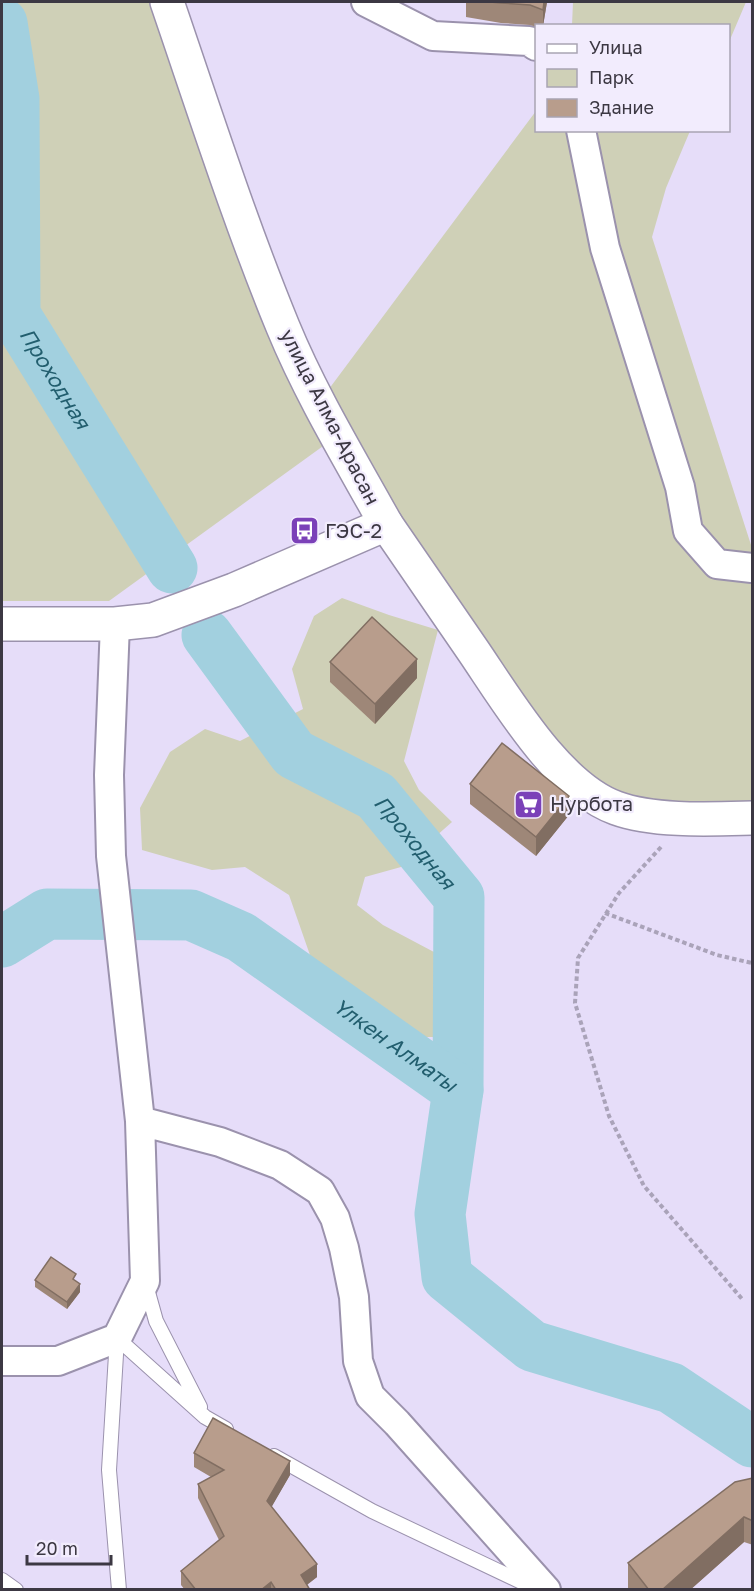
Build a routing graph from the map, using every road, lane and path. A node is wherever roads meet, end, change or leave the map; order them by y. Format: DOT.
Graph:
graph roads {
  1 [pos="167,2"];
  2 [pos="366,2"];
  3 [pos="535,45"];
  4 [pos="581,132"];
  5 [pos="386,524"];
  6 [pos="753,568"];
  7 [pos="2,624"];
  8 [pos="114,624"];
  9 [pos="688,818"];
  10 [pos="753,818"];
  11 [pos="606,913"];
  12 [pos="753,963"];
  13 [pos="140,1120"];
  14 [pos="145,1281"];
  15 [pos="743,1300"];
  16 [pos="117,1338"];
  17 [pos="2,1361"];
  18 [pos="205,1417"];
  19 [pos="234,1434"];
  20 [pos="264,1450"];
  21 [pos="2,1580"];
  22 [pos="534,1588"];
  23 [pos="16,1590"];
  24 [pos="119,1590"];
  1 -- 5 [label="street, улица Алма-Арасан"];
  2 -- 3 [label="street"];
  4 -- 6 [label="street"];
  5 -- 8 [label="street"];
  5 -- 9 [label="street, улица Алма-Арасан"];
  7 -- 8 [label="street"];
  8 -- 13 [label="street"];
  9 -- 10 [label="street, улица Алма-Арасан"];
  9 -- 11 [label="path"];
  11 -- 12 [label="path"];
  11 -- 15 [label="path"];
  13 -- 14 [label="street"];
  13 -- 22 [label="street"];
  14 -- 16 [label="street"];
  14 -- 18 [label="lane"];
  16 -- 17 [label="street"];
  16 -- 18 [label="lane"];
  16 -- 24 [label="lane"];
  18 -- 19 [label="lane"];
  20 -- 22 [label="lane"];
  21 -- 23 [label="lane"];
}
